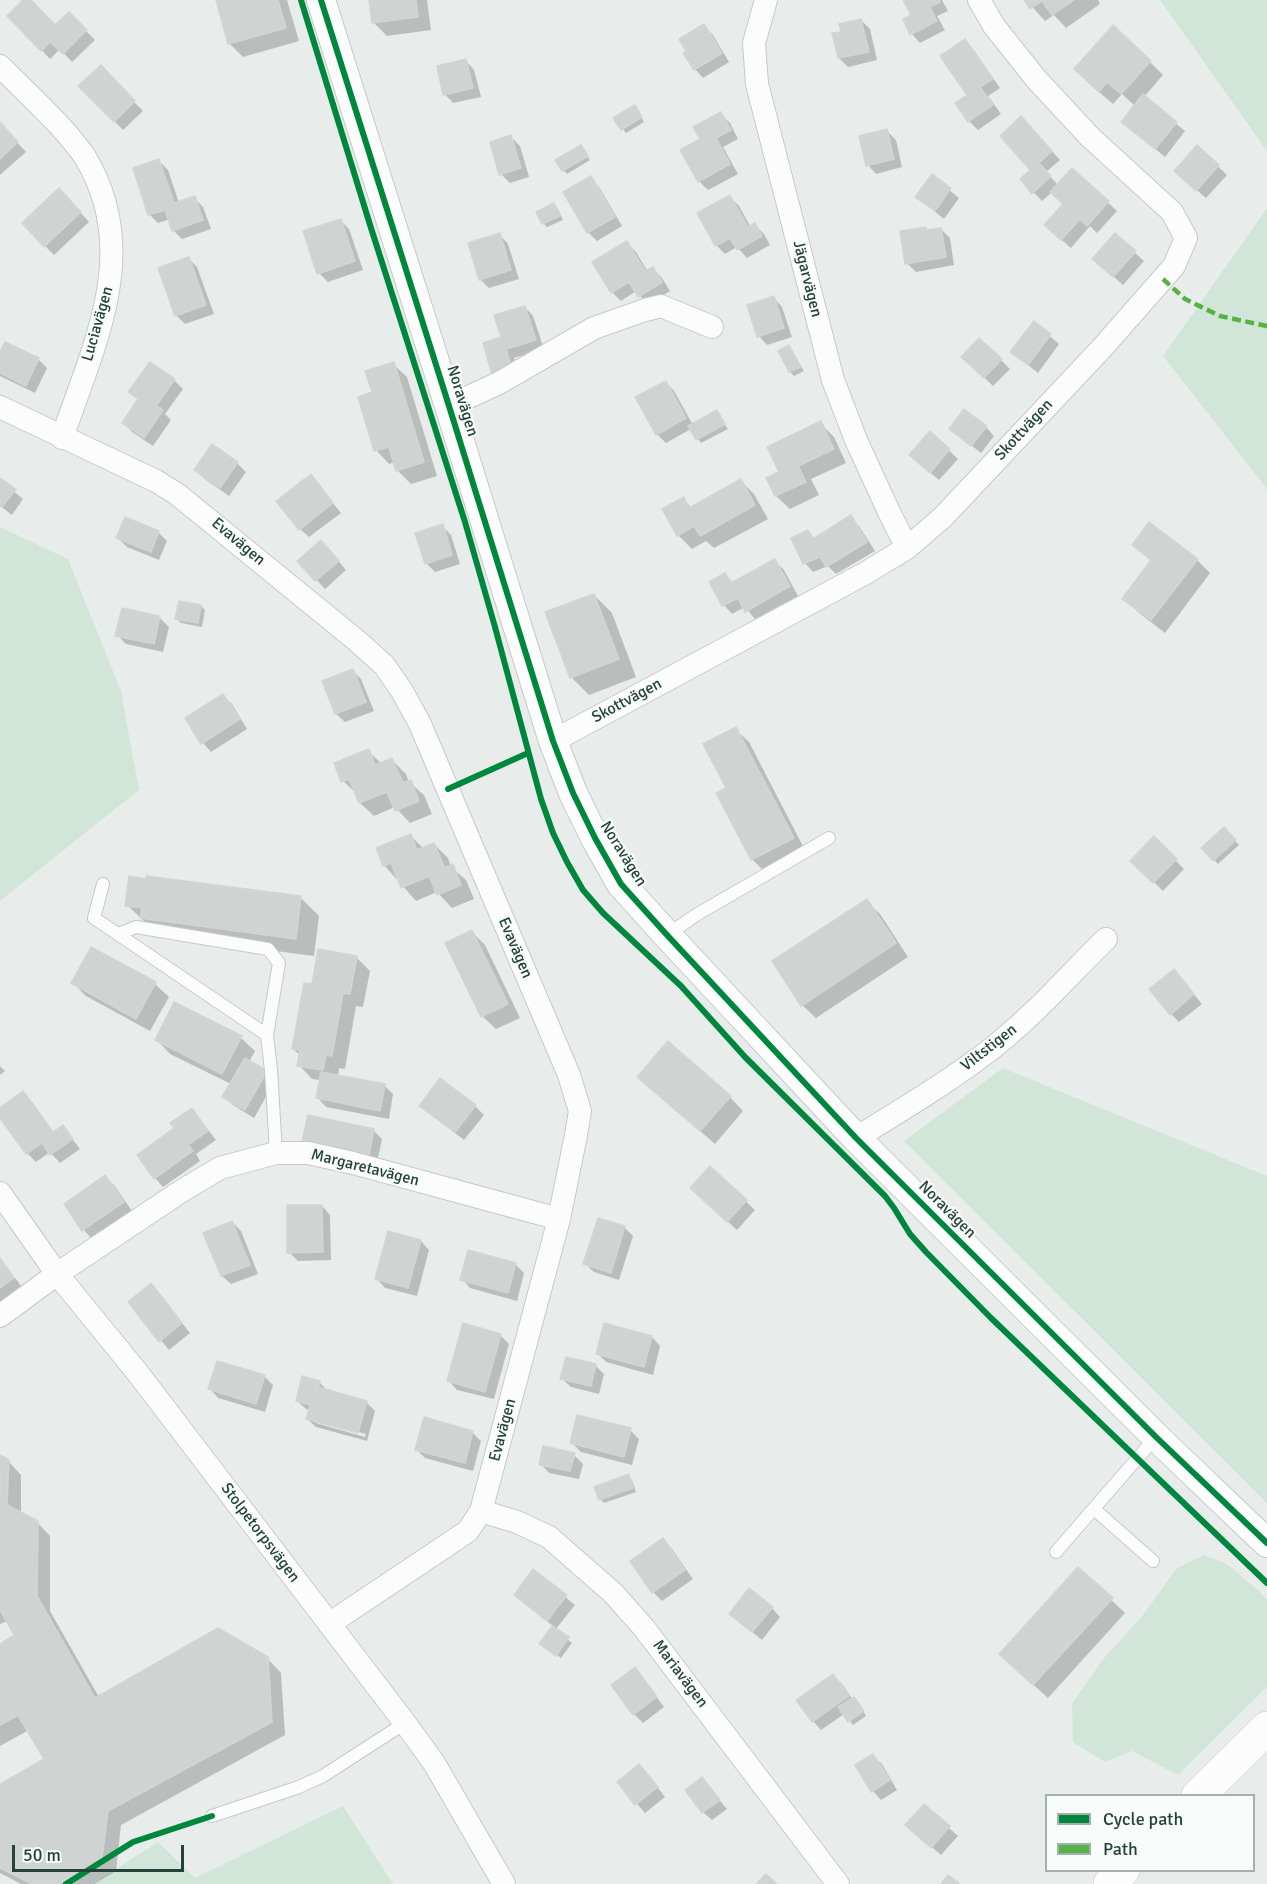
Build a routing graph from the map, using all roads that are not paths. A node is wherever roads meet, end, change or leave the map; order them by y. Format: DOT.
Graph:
graph roads {
  1 [pos="321,0"];
  2 [pos="766,0"];
  3 [pos="979,0"];
  4 [pos="0,66"];
  5 [pos="712,327"];
  6 [pos="449,406"];
  7 [pos="0,407"];
  8 [pos="62,438"];
  9 [pos="908,548"];
  10 [pos="552,741"];
  11 [pos="829,838"];
  12 [pos="103,884"];
  13 [pos="118,934"];
  14 [pos="667,935"];
  15 [pos="1106,939"];
  16 [pos="267,1035"];
  17 [pos="856,1138"];
  18 [pos="276,1153"];
  19 [pos="0,1193"];
  20 [pos="559,1219"];
  21 [pos="57,1274"];
  22 [pos="0,1316"];
  23 [pos="1156,1437"];
  24 [pos="1094,1509"];
  25 [pos="481,1511"];
  26 [pos="1267,1543"];
  27 [pos="1056,1551"];
  28 [pos="1153,1561"];
  29 [pos="329,1624"];
  30 [pos="405,1723"];
  31 [pos="1267,1728"];
  32 [pos="1200,1794"];
  33 [pos="212,1816"];
  34 [pos="1121,1872"];
  35 [pos="504,1884"];
  36 [pos="838,1884"];
  37 [pos="1110,1884"];
  1 -- 6 [label="street, Noravägen"];
  2 -- 9 [label="street, Jägarvägen"];
  3 -- 9 [label="street, Skottvägen"];
  4 -- 8 [label="street, Luciavägen"];
  5 -- 6 [label="street, Noravägen"];
  6 -- 10 [label="street, Noravägen"];
  7 -- 8 [label="street, Evavägen"];
  8 -- 20 [label="street, Evavägen"];
  9 -- 10 [label="street, Skottvägen"];
  10 -- 14 [label="street, Noravägen"];
  11 -- 14 [label="lane"];
  12 -- 13 [label="lane"];
  13 -- 16 [label="lane"];
  13 -- 16 [label="lane"];
  14 -- 17 [label="street, Noravägen"];
  15 -- 17 [label="street, Viltstigen"];
  16 -- 18 [label="lane"];
  17 -- 23 [label="street, Noravägen"];
  18 -- 20 [label="street, Margaretavägen"];
  18 -- 21 [label="street, Margaretavägen"];
  19 -- 21 [label="street, Stolpetorpsvägen"];
  20 -- 25 [label="street, Evavägen"];
  21 -- 22 [label="street, Margaretavägen"];
  21 -- 29 [label="street, Stolpetorpsvägen"];
  23 -- 24 [label="lane"];
  23 -- 26 [label="street, Noravägen"];
  24 -- 27 [label="lane"];
  24 -- 28 [label="lane"];
  25 -- 29 [label="street, Evavägen"];
  25 -- 36 [label="street, Mariavägen"];
  29 -- 30 [label="street, Stolpetorpsvägen"];
  30 -- 33 [label="lane"];
  30 -- 35 [label="street, Stolpetorpsvägen"];
  31 -- 32 [label="main road"];
  34 -- 37 [label="main road"];
}
